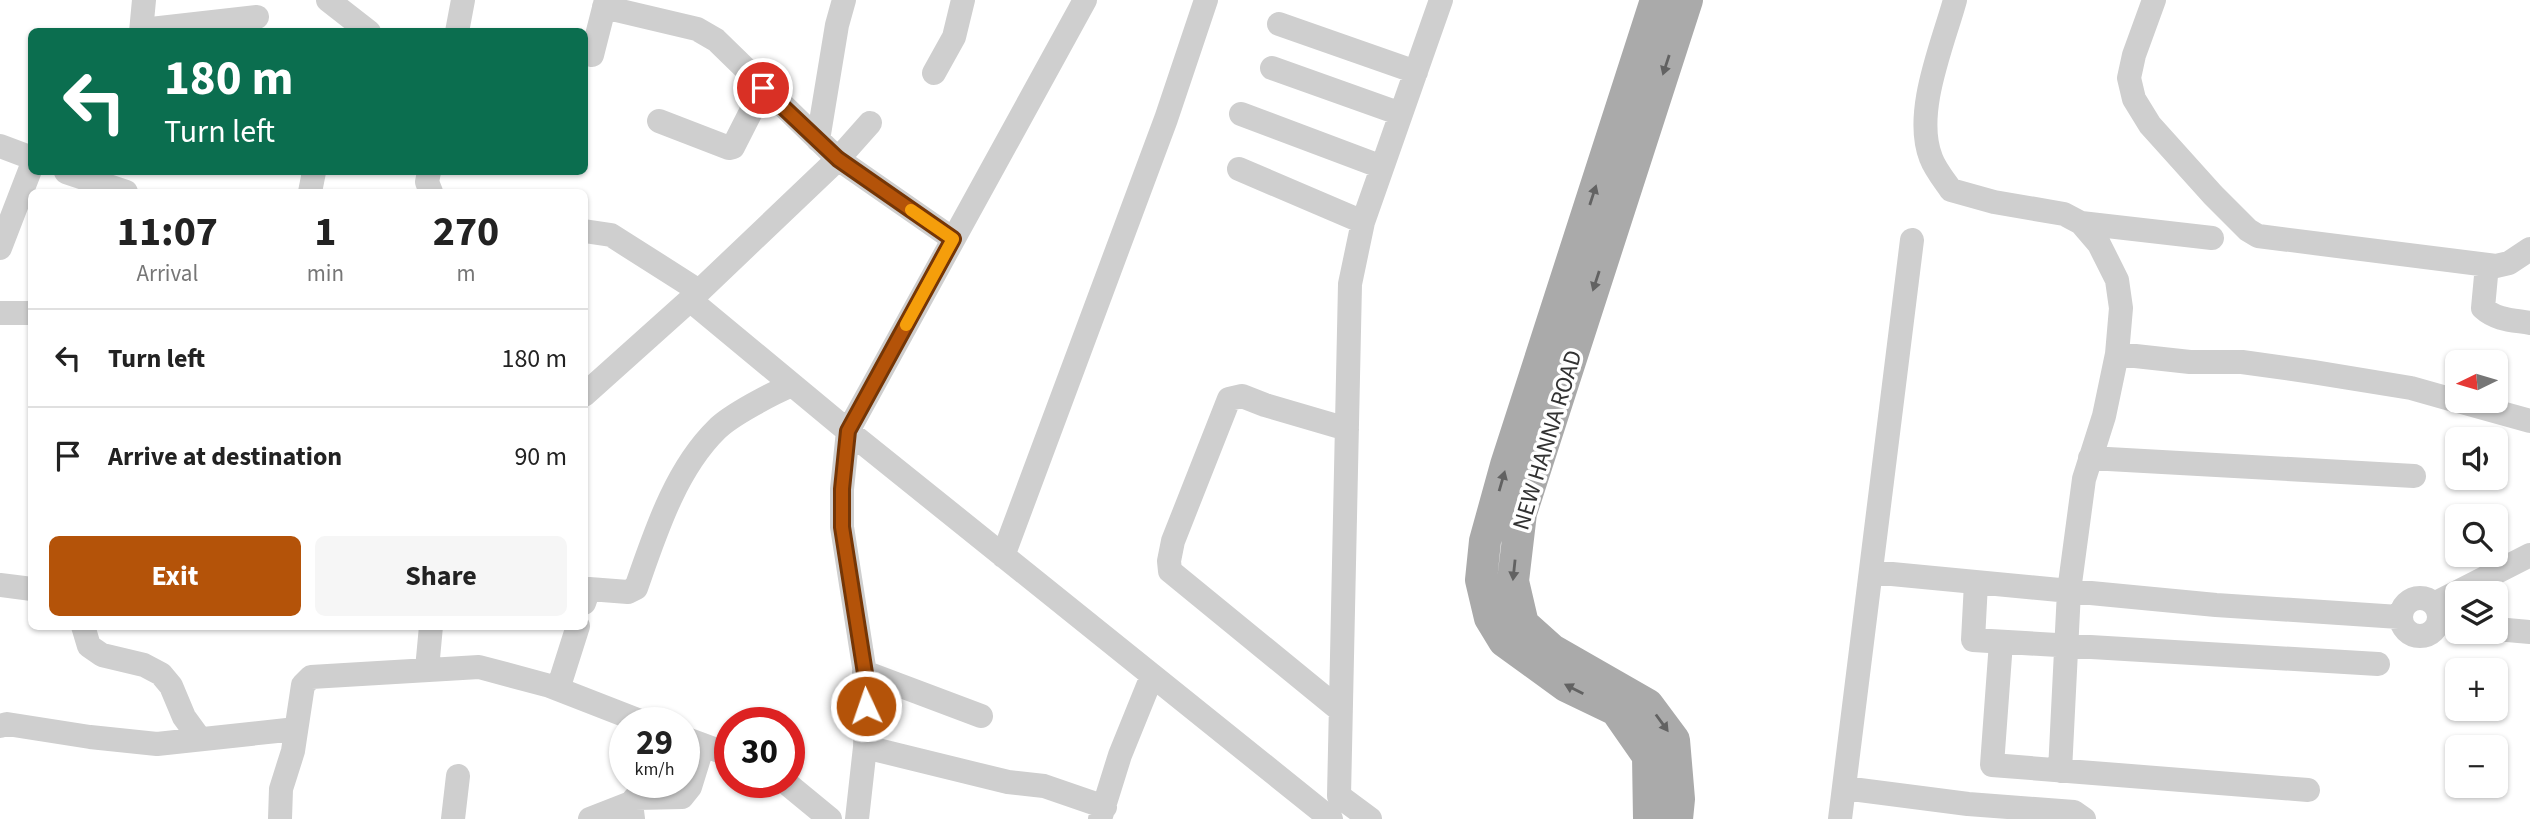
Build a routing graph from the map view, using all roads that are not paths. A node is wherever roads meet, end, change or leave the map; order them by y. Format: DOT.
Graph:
graph roads {
  1 [pos="144,0"];
  2 [pos="328,0"];
  3 [pos="463,0"];
  4 [pos="844,0"];
  5 [pos="962,0"];
  6 [pos="1085,0"];
  7 [pos="1206,0"];
  8 [pos="1441,0"];
  9 [pos="1656,0"];
  10 [pos="1688,0"];
  11 [pos="1955,0"];
  12 [pos="2154,0"];
  13 [pos="605,3"];
  14 [pos="259,16"];
  15 [pos="1279,24"];
  16 [pos="142,28"];
  17 [pos="165,28"];
  18 [pos="364,28"];
  19 [pos="458,28"];
  20 [pos="592,55"];
  21 [pos="1272,68"];
  22 [pos="1416,72"];
  23 [pos="934,73"];
  24 [pos="763,88"];
  25 [pos="1241,114"];
  26 [pos="1401,114"];
  27 [pos="659,121"];
  28 [pos="870,123"];
  29 [pos="818,140"];
  30 [pos="0,146"];
  31 [pos="28,156"];
  32 [pos="838,159"];
  33 [pos="1382,167"];
  34 [pos="1239,169"];
  35 [pos="28,174"];
  36 [pos="84,175"];
  37 [pos="118,189"];
  38 [pos="1363,222"];
  39 [pos="2081,223"];
  40 [pos="588,232"];
  41 [pos="953,239"];
  42 [pos="2212,239"];
  43 [pos="1912,240"];
  44 [pos="0,248"];
  45 [pos="2530,249"];
  46 [pos="2487,265"];
  47 [pos="694,296"];
  48 [pos="0,313"];
  49 [pos="28,313"];
  50 [pos="2530,323"];
  51 [pos="2117,354"];
  52 [pos="792,385"];
  53 [pos="588,391"];
  54 [pos="2445,398"];
  55 [pos="2501,413"];
  56 [pos="2530,421"];
  57 [pos="1347,429"];
  58 [pos="848,431"];
  59 [pos="2090,458"];
  60 [pos="2414,477"];
  61 [pos="2530,555"];
  62 [pos="1003,556"];
  63 [pos="1871,572"];
  64 [pos="1976,583"];
  65 [pos="0,585"];
  66 [pos="28,588"];
  67 [pos="2069,591"];
  68 [pos="588,592"];
  69 [pos="2443,618"];
  70 [pos="84,630"];
  71 [pos="431,630"];
  72 [pos="577,630"];
  73 [pos="2508,630"];
  74 [pos="2530,632"];
  75 [pos="2001,642"];
  76 [pos="2066,647"];
  77 [pos="2378,664"];
  78 [pos="427,669"];
  79 [pos="864,672"];
  80 [pos="1152,676"];
  81 [pos="558,689"];
  82 [pos="609,709"];
  83 [pos="1340,710"];
  84 [pos="981,716"];
  85 [pos="0,726"];
  86 [pos="296,729"];
  87 [pos="200,739"];
  88 [pos="865,747"];
  89 [pos="2060,771"];
  90 [pos="458,776"];
  91 [pos="1844,788"];
  92 [pos="2308,790"];
  93 [pos="652,798"];
  94 [pos="670,798"];
  95 [pos="804,798"];
  96 [pos="632,811"];
  97 [pos="1967,811"];
  98 [pos="1102,813"];
  99 [pos="279,819"];
  100 [pos="453,819"];
  101 [pos="590,819"];
  102 [pos="830,819"];
  103 [pos="857,819"];
  104 [pos="1331,819"];
  105 [pos="1370,819"];
  106 [pos="1649,819"];
  107 [pos="1677,819"];
  108 [pos="1840,819"];
  109 [pos="2084,819"];
  1 -- 16 [label="street"];
  2 -- 18 [label="street"];
  3 -- 19 [label="street"];
  4 -- 29 [label="street"];
  5 -- 23 [label="street"];
  6 -- 41 [label="street"];
  7 -- 62 [label="street"];
  8 -- 22 [label="street"];
  106 -- 9 [label="main road, NEW HANNA ROAD, one-way"];
  10 -- 107 [label="main road, NEW HANNA ROAD, one-way"];
  11 -- 39 [label="street"];
  12 -- 46 [label="street"];
  13 -- 20 [label="street"];
  13 -- 24 [label="street"];
  14 -- 17 [label="street"];
  15 -- 22 [label="street"];
  21 -- 26 [label="street"];
  22 -- 26 [label="street"];
  24 -- 27 [label="street"];
  24 -- 29 [label="street"];
  25 -- 33 [label="street"];
  26 -- 33 [label="street"];
  28 -- 32 [label="street"];
  29 -- 32 [label="street"];
  30 -- 31 [label="street"];
  32 -- 41 [label="street"];
  32 -- 47 [label="street"];
  33 -- 38 [label="street"];
  34 -- 38 [label="street"];
  35 -- 44 [label="street"];
  36 -- 37 [label="street"];
  38 -- 57 [label="street"];
  39 -- 42 [label="street"];
  39 -- 51 [label="street"];
  40 -- 47 [label="street"];
  41 -- 58 [label="street"];
  43 -- 63 [label="street"];
  45 -- 46 [label="street"];
  46 -- 50 [label="street"];
  47 -- 52 [label="street"];
  47 -- 53 [label="street"];
  48 -- 49 [label="street"];
  51 -- 54 [label="street"];
  51 -- 59 [label="street"];
  52 -- 58 [label="street"];
  52 -- 68 [label="street"];
  55 -- 56 [label="street"];
  57 -- 83 [label="street"];
  57 -- 83 [label="street"];
  58 -- 62 [label="street"];
  58 -- 79 [label="street"];
  59 -- 60 [label="street"];
  59 -- 67 [label="street"];
  61 -- 69 [label="street"];
  62 -- 80 [label="street"];
  63 -- 64 [label="street"];
  63 -- 91 [label="street"];
  64 -- 67 [label="street"];
  64 -- 75 [label="street"];
  65 -- 66 [label="street"];
  67 -- 69 [label="street"];
  67 -- 76 [label="street"];
  70 -- 87 [label="street"];
  71 -- 78 [label="street"];
  72 -- 81 [label="street"];
  73 -- 74 [label="street"];
  75 -- 76 [label="street"];
  75 -- 89 [label="street"];
  76 -- 77 [label="street"];
  76 -- 89 [label="street"];
  78 -- 81 [label="street"];
  78 -- 86 [label="street"];
  79 -- 84 [label="street"];
  79 -- 88 [label="street"];
  80 -- 98 [label="street"];
  80 -- 104 [label="street"];
  81 -- 82 [label="street"];
  83 -- 105 [label="street"];
  85 -- 87 [label="street"];
  86 -- 87 [label="street"];
  86 -- 99 [label="street"];
  88 -- 98 [label="street"];
  88 -- 103 [label="street"];
  89 -- 92 [label="street"];
  90 -- 100 [label="street"];
  91 -- 97 [label="street"];
  91 -- 108 [label="street"];
  93 -- 94 [label="street"];
  95 -- 102 [label="street"];
  96 -- 101 [label="street"];
  97 -- 109 [label="street"];
}
